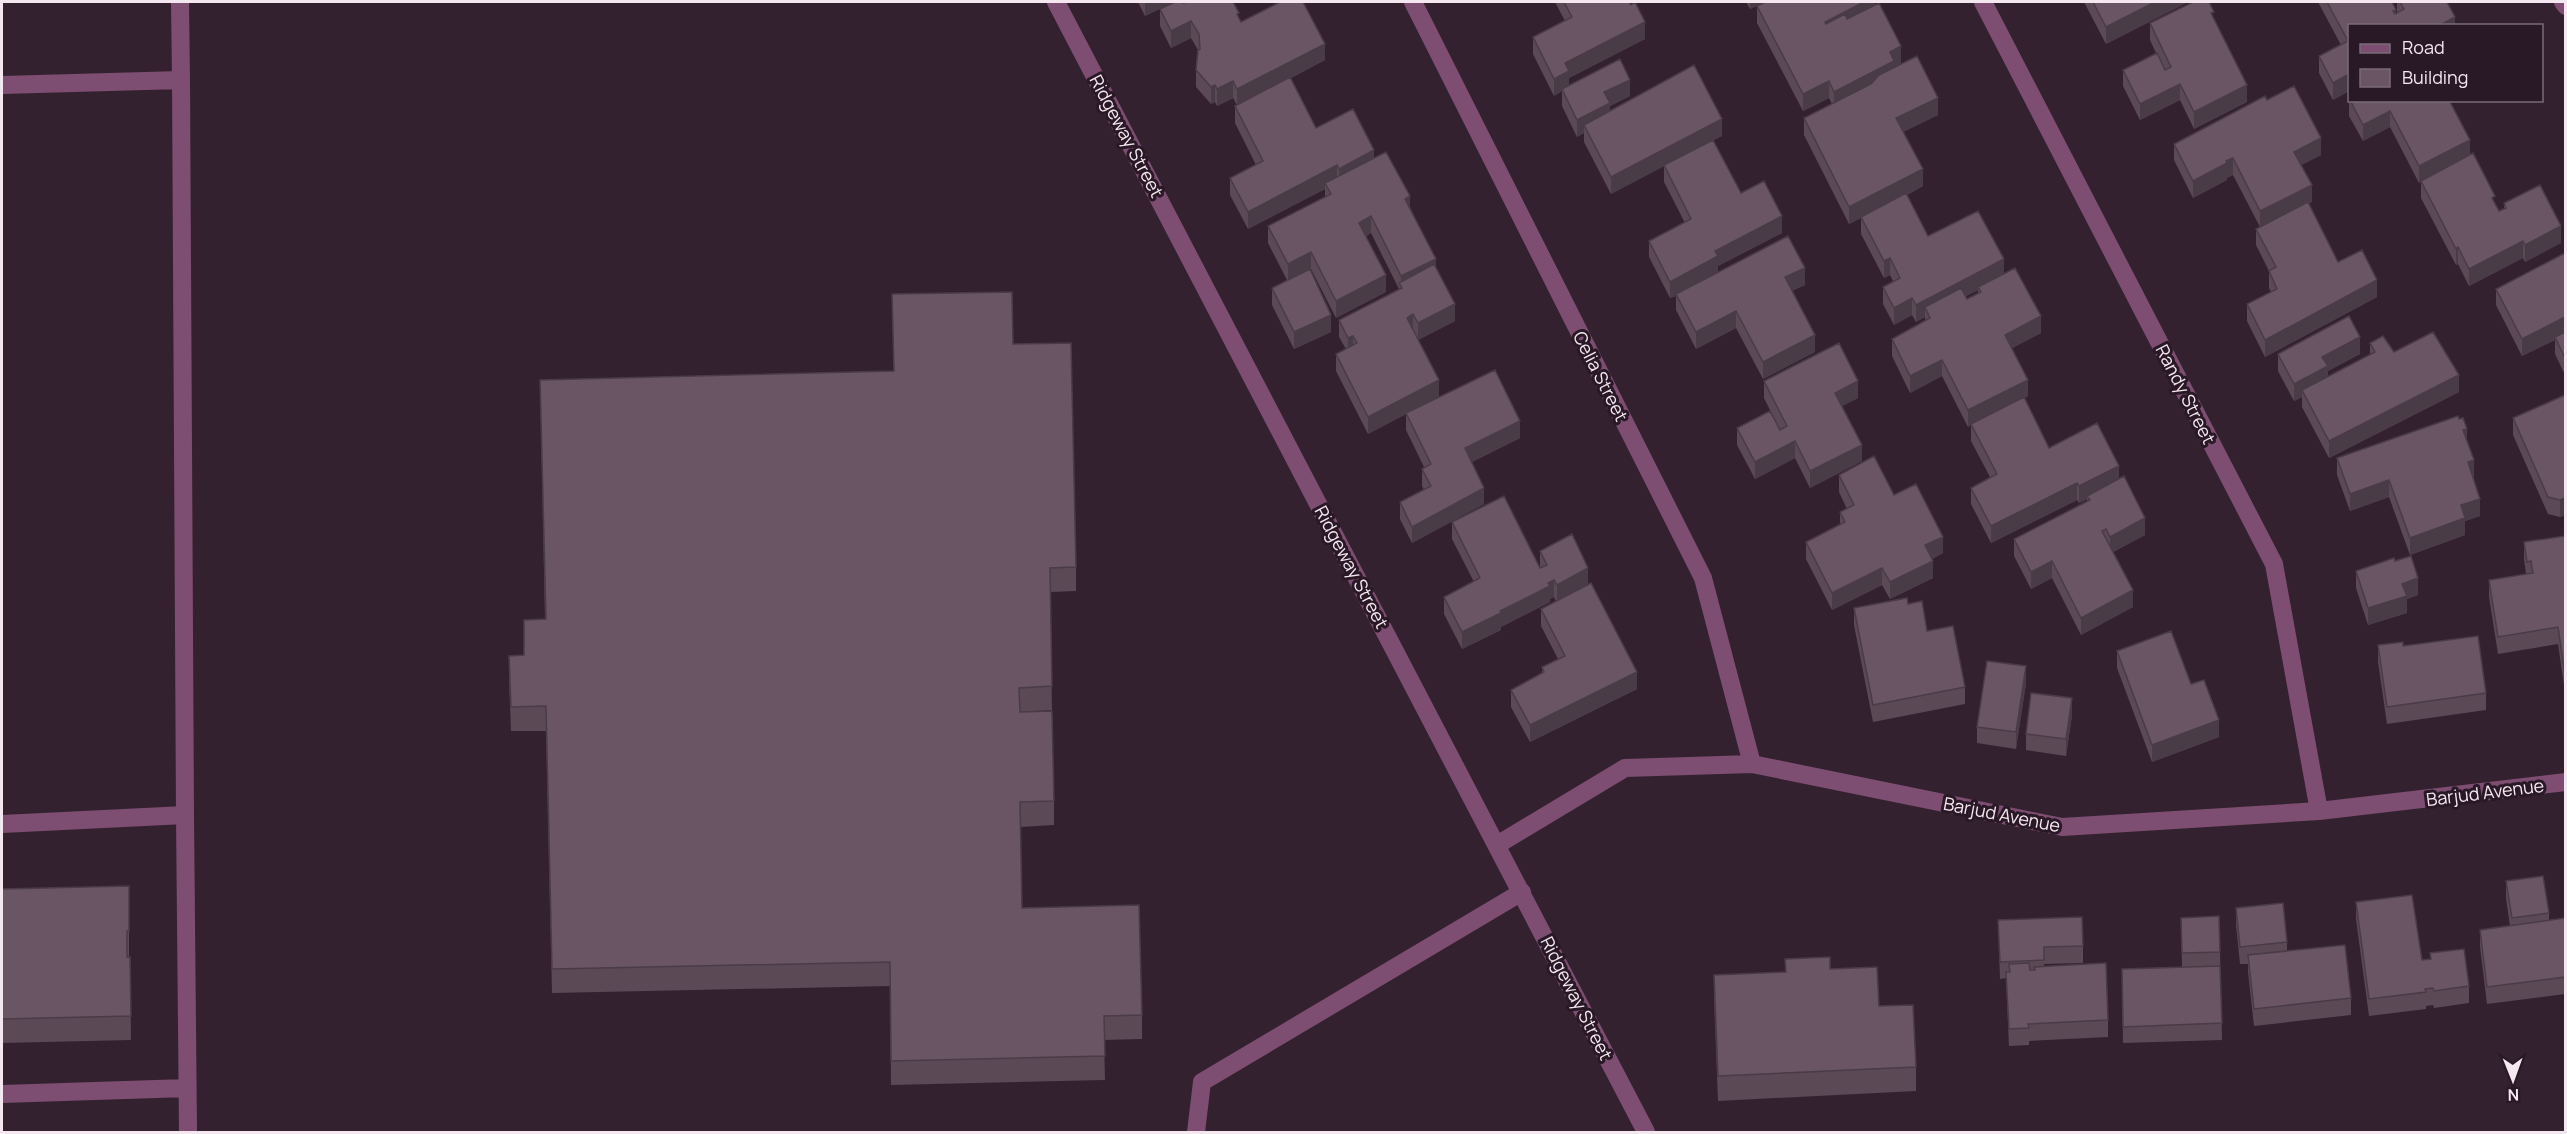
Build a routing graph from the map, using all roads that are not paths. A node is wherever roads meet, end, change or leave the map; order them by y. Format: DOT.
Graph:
graph roads {
  1 [pos="180,2"];
  2 [pos="1056,2"];
  3 [pos="1413,2"];
  4 [pos="1983,2"];
  5 [pos="2563,2"];
  6 [pos="2565,6"];
  7 [pos="181,80"];
  8 [pos="2,85"];
  9 [pos="1752,764"];
  10 [pos="2565,782"];
  11 [pos="2319,811"];
  12 [pos="184,815"];
  13 [pos="2,824"];
  14 [pos="1497,845"];
  15 [pos="1522,892"];
  16 [pos="187,1088"];
  17 [pos="2,1094"];
  18 [pos="188,1132"];
  19 [pos="1196,1132"];
  20 [pos="1646,1132"];
  1 -- 7 [label="street"];
  2 -- 14 [label="street, Ridgeway Street"];
  3 -- 9 [label="street, Celia Street"];
  4 -- 11 [label="street, Randy Street"];
  5 -- 6 [label="street"];
  7 -- 8 [label="street"];
  7 -- 12 [label="street"];
  9 -- 11 [label="street, Barjud Avenue"];
  9 -- 14 [label="street, Barjud Avenue"];
  10 -- 11 [label="street, Barjud Avenue"];
  12 -- 13 [label="street"];
  12 -- 16 [label="street"];
  14 -- 15 [label="street, Ridgeway Street"];
  15 -- 19 [label="street"];
  15 -- 20 [label="street, Ridgeway Street"];
  16 -- 17 [label="street"];
  16 -- 18 [label="street"];
}
